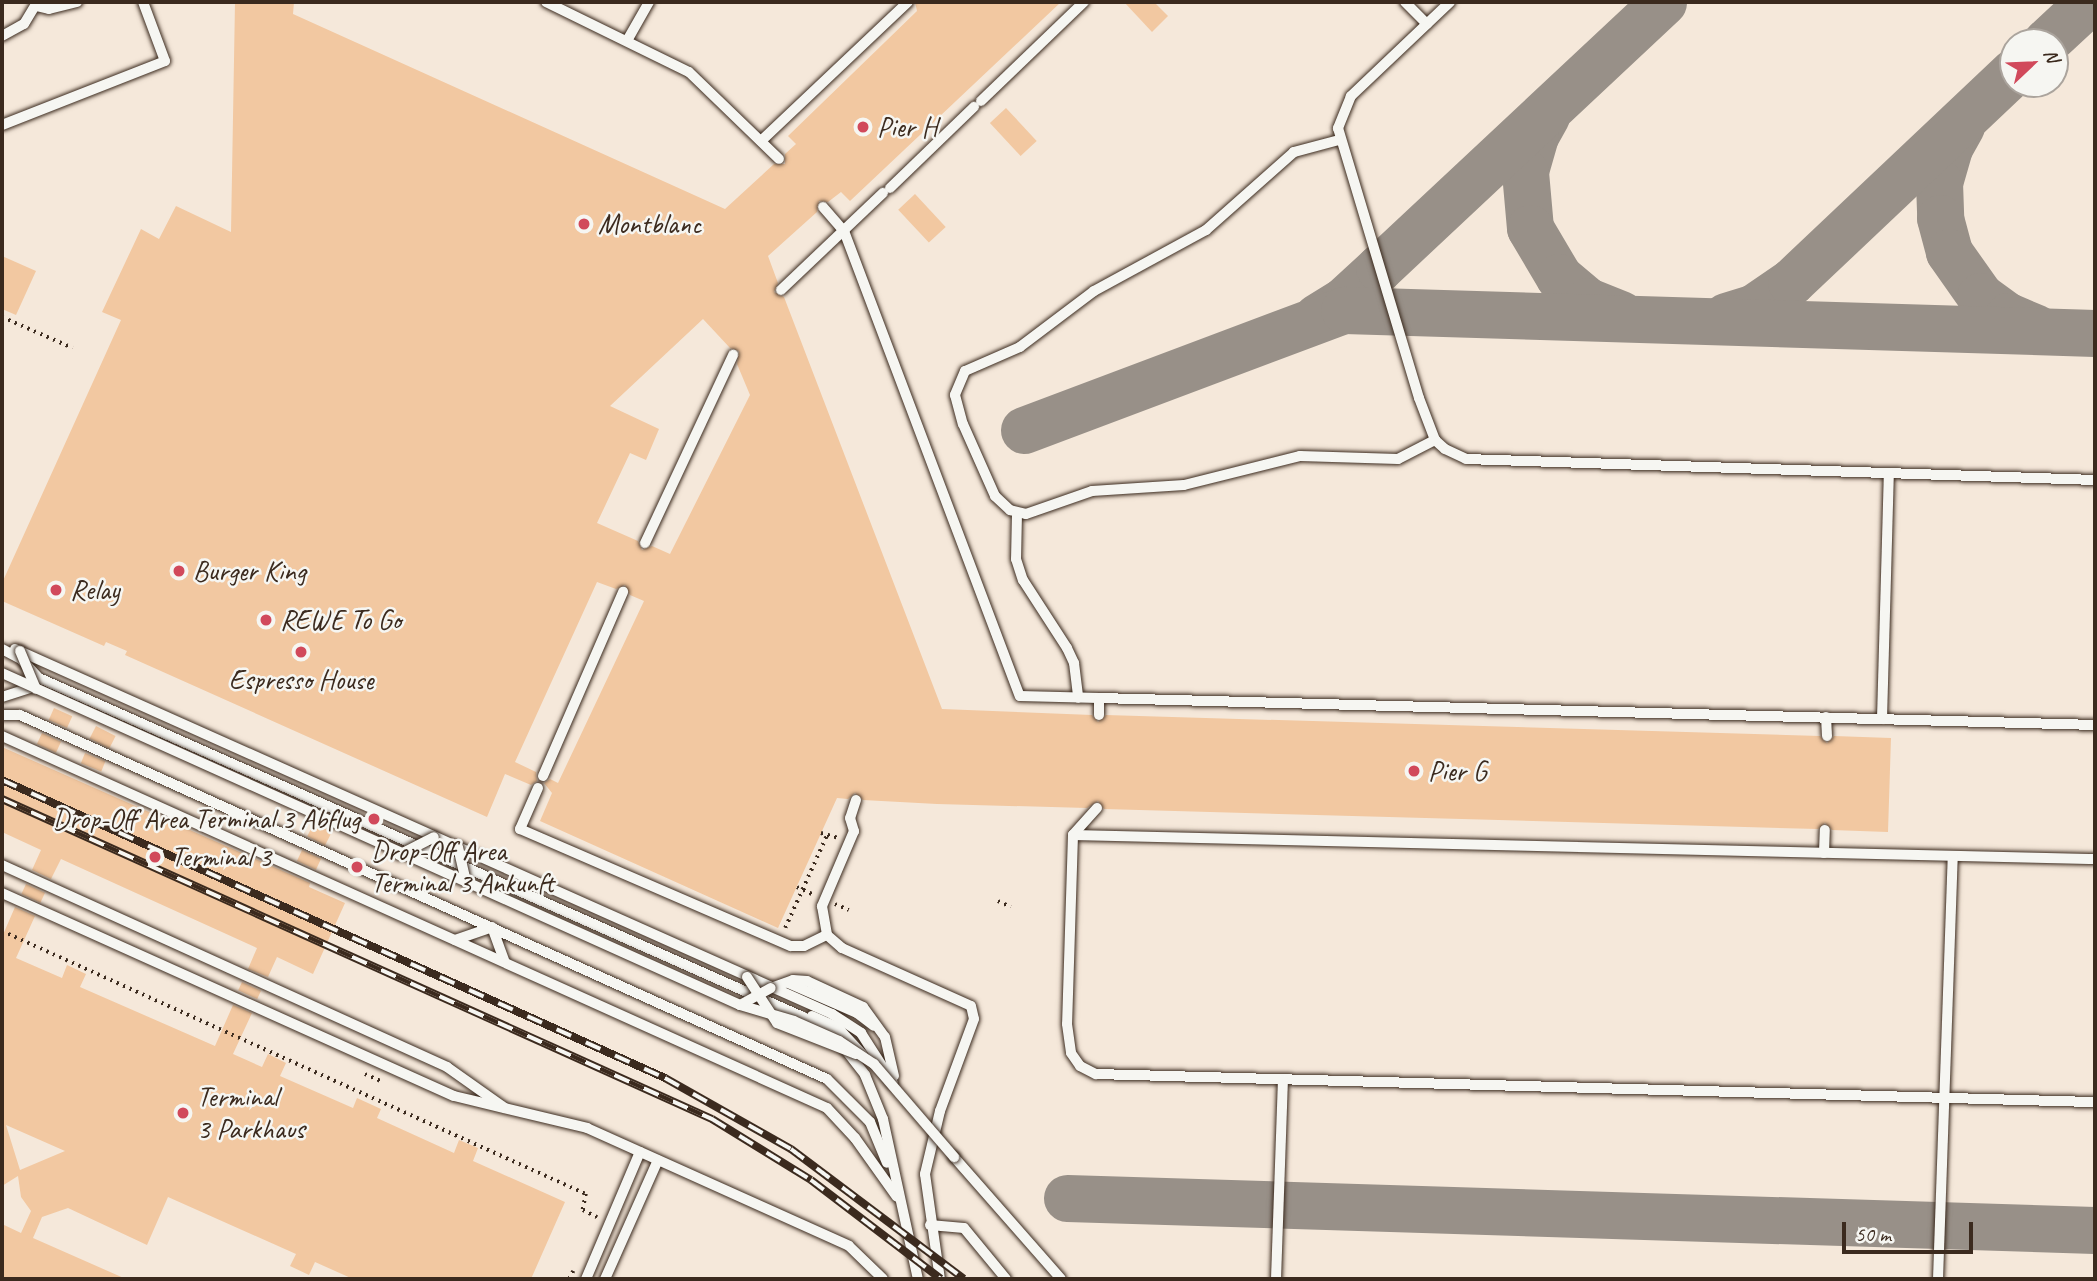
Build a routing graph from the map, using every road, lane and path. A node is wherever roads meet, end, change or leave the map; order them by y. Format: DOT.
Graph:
graph roads {
  1 [pos="77,2"];
  2 [pos="143,2"];
  3 [pos="547,2"];
  4 [pos="649,2"];
  5 [pos="908,2"];
  6 [pos="1084,2"];
  7 [pos="1405,2"];
  8 [pos="1450,2"];
  9 [pos="37,4"];
  10 [pos="1427,24"];
  11 [pos="2,36"];
  12 [pos="628,39"];
  13 [pos="2,125"];
  14 [pos="1339,140"];
  15 [pos="761,141"];
  16 [pos="779,159"];
  17 [pos="823,207"];
  18 [pos="844,231"];
  19 [pos="781,290"];
  20 [pos="2,317"];
  21 [pos="74,348"];
  22 [pos="733,355"];
  23 [pos="1435,440"];
  24 [pos="1889,473"];
  25 [pos="2095,480"];
  26 [pos="1017,513"];
  27 [pos="645,543"];
  28 [pos="623,592"];
  29 [pos="2,643"];
  30 [pos="2,649"];
  31 [pos="20,651"];
  32 [pos="2,673"];
  33 [pos="60,687"];
  34 [pos="36,689"];
  35 [pos="5,695"];
  36 [pos="1078,698"];
  37 [pos="1100,698"];
  38 [pos="2,715"];
  39 [pos="1099,715"];
  40 [pos="1826,718"];
  41 [pos="1882,719"];
  42 [pos="2095,725"];
  43 [pos="2,736"];
  44 [pos="1826,736"];
  45 [pos="543,776"];
  46 [pos="538,788"];
  47 [pos="856,800"];
  48 [pos="1097,808"];
  49 [pos="1825,830"];
  50 [pos="827,835"];
  51 [pos="1073,835"];
  52 [pos="435,837"];
  53 [pos="458,847"];
  54 [pos="1824,853"];
  55 [pos="399,855"];
  56 [pos="1953,856"];
  57 [pos="2095,859"];
  58 [pos="2,865"];
  59 [pos="466,881"];
  60 [pos="2,893"];
  61 [pos="998,901"];
  62 [pos="1011,907"];
  63 [pos="492,927"];
  64 [pos="2,931"];
  65 [pos="827,935"];
  66 [pos="455,940"];
  67 [pos="791,946"];
  68 [pos="505,962"];
  69 [pos="747,977"];
  70 [pos="771,988"];
  71 [pos="758,995"];
  72 [pos="740,1005"];
  73 [pos="767,1012"];
  74 [pos="837,1027"];
  75 [pos="876,1050"];
  76 [pos="863,1055"];
  77 [pos="366,1074"];
  78 [pos="1283,1080"];
  79 [pos="383,1082"];
  80 [pos="896,1090"];
  81 [pos="1943,1097"];
  82 [pos="2095,1102"];
  83 [pos="505,1108"];
  84 [pos="640,1152"];
  85 [pos="658,1160"];
  86 [pos="901,1203"];
  87 [pos="930,1225"];
  88 [pos="592,1230"];
  89 [pos="575,1267"];
  90 [pos="569,1279"];
  91 [pos="586,1279"];
  92 [pos="606,1279"];
  93 [pos="883,1279"];
  94 [pos="918,1279"];
  95 [pos="940,1279"];
  96 [pos="1006,1279"];
  97 [pos="1061,1279"];
  98 [pos="1276,1279"];
  99 [pos="1938,1279"];
  1 -- 9 [label="lane"];
  2 -- 13 [label="lane"];
  3 -- 12 [label="lane"];
  4 -- 12 [label="lane"];
  5 -- 15 [label="lane"];
  6 -- 18 [label="lane"];
  7 -- 10 [label="lane"];
  8 -- 10 [label="lane"];
  9 -- 11 [label="lane"];
  10 -- 14 [label="lane"];
  12 -- 15 [label="lane"];
  14 -- 23 [label="lane"];
  14 -- 26 [label="lane"];
  15 -- 16 [label="lane"];
  17 -- 18 [label="lane"];
  18 -- 19 [label="lane"];
  18 -- 36 [label="lane"];
  20 -- 21 [label="path"];
  22 -- 27 [label="lane"];
  23 -- 24 [label="lane"];
  23 -- 26 [label="lane"];
  24 -- 25 [label="lane"];
  24 -- 41 [label="lane"];
  26 -- 36 [label="lane"];
  28 -- 45 [label="lane"];
  29 -- 31 [label="lane"];
  30 -- 33 [label="lane"];
  31 -- 34 [label="lane, bridge"];
  31 -- 52 [label="lane"];
  32 -- 34 [label="lane, bridge"];
  33 -- 35 [label="lane"];
  33 -- 86 [label="lane"];
  34 -- 55 [label="lane, bridge"];
  36 -- 37 [label="lane"];
  37 -- 39 [label="lane"];
  37 -- 40 [label="lane"];
  38 -- 63 [label="lane"];
  40 -- 41 [label="lane"];
  40 -- 44 [label="lane"];
  41 -- 42 [label="lane"];
  43 -- 66 [label="lane"];
  46 -- 67 [label="lane"];
  47 -- 65 [label="lane"];
  48 -- 51 [label="lane"];
  49 -- 54 [label="lane"];
  50 -- 67 [label="path"];
  51 -- 54 [label="lane"];
  51 -- 78 [label="lane"];
  52 -- 53 [label="lane"];
  52 -- 55 [label="lane, bridge"];
  53 -- 59 [label="lane, bridge"];
  53 -- 69 [label="lane"];
  54 -- 56 [label="lane"];
  55 -- 59 [label="lane, bridge"];
  56 -- 57 [label="lane"];
  56 -- 81 [label="lane"];
  58 -- 83 [label="lane"];
  59 -- 72 [label="lane, bridge"];
  60 -- 83 [label="lane"];
  61 -- 62 [label="path"];
  63 -- 66 [label="lane"];
  63 -- 68 [label="lane"];
  63 -- 86 [label="lane"];
  64 -- 88 [label="path"];
  65 -- 67 [label="lane"];
  65 -- 87 [label="lane"];
  66 -- 68 [label="lane"];
  68 -- 86 [label="lane"];
  69 -- 70 [label="lane, bridge"];
  69 -- 71 [label="lane, bridge"];
  70 -- 71 [label="lane, bridge"];
  70 -- 75 [label="lane"];
  70 -- 80 [label="lane"];
  71 -- 72 [label="lane, bridge"];
  71 -- 73 [label="lane, bridge"];
  71 -- 74 [label="lane"];
  72 -- 73 [label="lane, bridge"];
  73 -- 76 [label="lane, bridge"];
  74 -- 75 [label="lane"];
  74 -- 76 [label="lane"];
  75 -- 80 [label="lane, bridge"];
  76 -- 80 [label="lane, bridge"];
  77 -- 79 [label="path"];
  78 -- 81 [label="lane"];
  78 -- 98 [label="lane"];
  80 -- 97 [label="lane, bridge"];
  81 -- 82 [label="lane"];
  81 -- 99 [label="lane"];
  83 -- 84 [label="lane"];
  84 -- 85 [label="lane"];
  84 -- 91 [label="lane"];
  85 -- 92 [label="lane"];
  85 -- 93 [label="lane"];
  86 -- 94 [label="lane"];
  87 -- 95 [label="lane"];
  87 -- 96 [label="lane"];
  89 -- 90 [label="path"];
}
